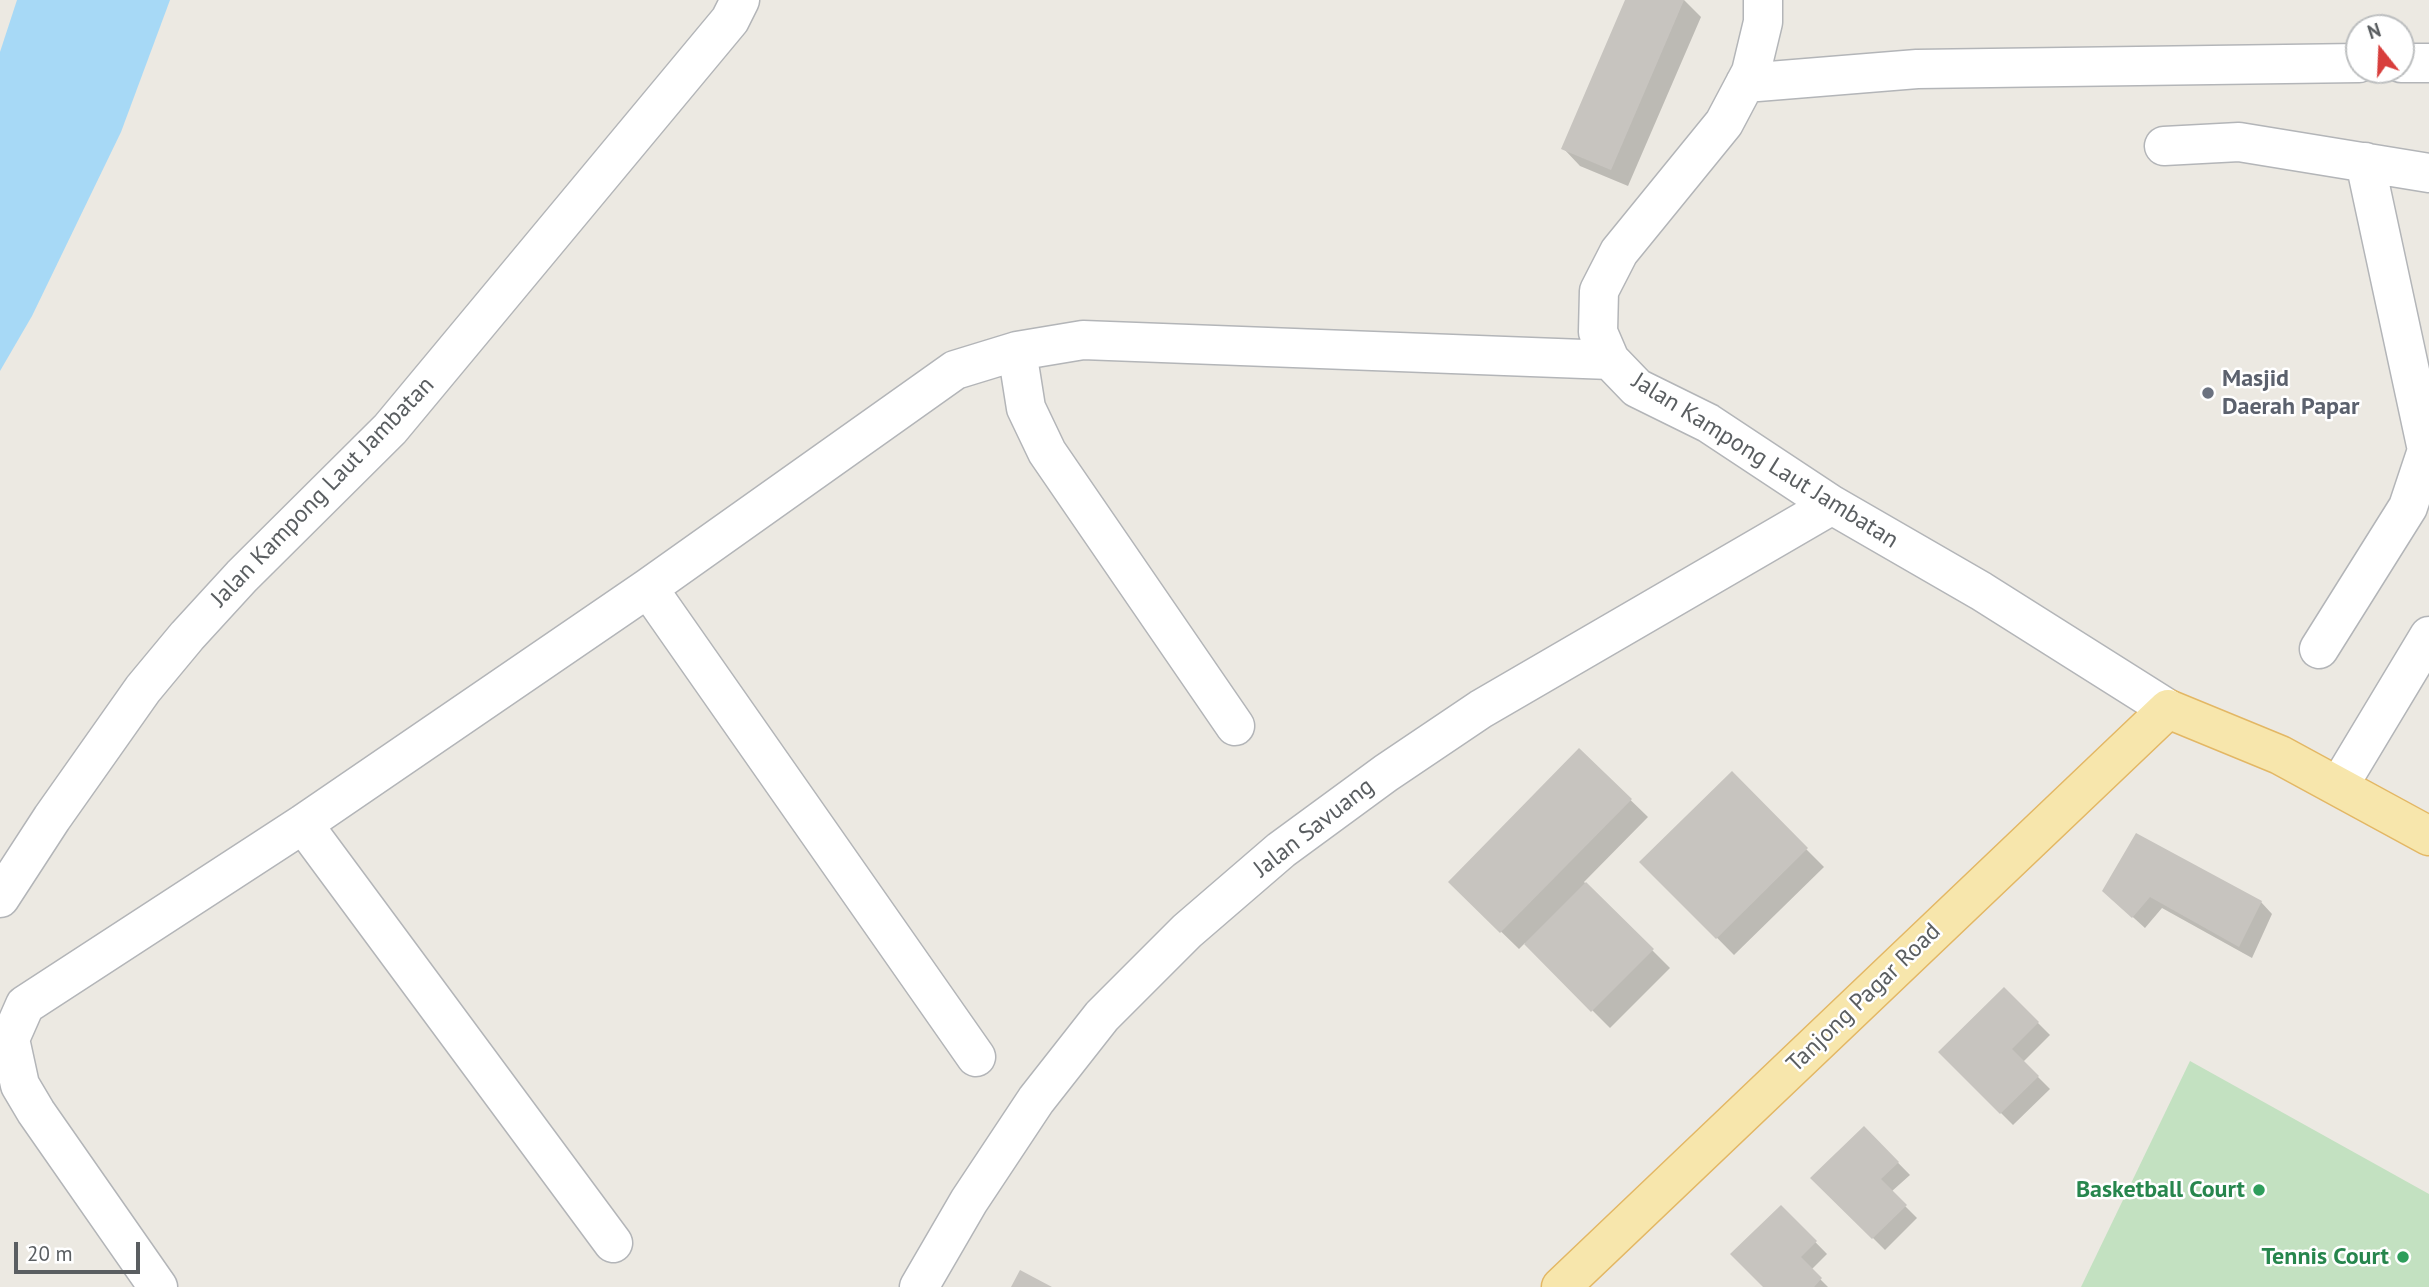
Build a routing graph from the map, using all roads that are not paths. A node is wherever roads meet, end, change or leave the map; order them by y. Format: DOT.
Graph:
graph roads {
  1 [pos="740,0"];
  2 [pos="1763,0"];
  3 [pos="2345,63"];
  4 [pos="1745,83"];
  5 [pos="2164,146"];
  6 [pos="2365,162"];
  7 [pos="2429,173"];
  8 [pos="1017,351"];
  9 [pos="1610,360"];
  10 [pos="2428,451"];
  11 [pos="1832,505"];
  12 [pos="648,588"];
  13 [pos="2429,636"];
  14 [pos="2319,649"];
  15 [pos="2168,709"];
  16 [pos="1235,726"];
  17 [pos="2340,785"];
  18 [pos="303,824"];
  19 [pos="2429,836"];
  20 [pos="0,898"];
  21 [pos="13,1012"];
  22 [pos="976,1057"];
  23 [pos="613,1243"];
  24 [pos="158,1287"];
  25 [pos="919,1287"];
  26 [pos="1561,1287"];
  1 -- 20 [label="street, Jalan Kampong Laut Jambatan"];
  2 -- 4 [label="street, Jalan Kampong Laut Jambatan"];
  3 -- 4 [label="street"];
  4 -- 9 [label="street, Jalan Kampong Laut Jambatan"];
  5 -- 6 [label="street"];
  6 -- 7 [label="street"];
  6 -- 10 [label="street"];
  8 -- 9 [label="street"];
  8 -- 12 [label="street"];
  8 -- 16 [label="street"];
  9 -- 11 [label="street, Jalan Kampong Laut Jambatan"];
  10 -- 14 [label="street"];
  11 -- 15 [label="street, Jalan Kampong Laut Jambatan"];
  11 -- 25 [label="street, Jalan Savuang"];
  12 -- 18 [label="street"];
  12 -- 22 [label="street"];
  13 -- 17 [label="street"];
  15 -- 17 [label="main road"];
  15 -- 26 [label="main road, Tanjong Pagar Road"];
  17 -- 19 [label="main road"];
  18 -- 21 [label="street"];
  18 -- 23 [label="street"];
  21 -- 24 [label="street"];
}
